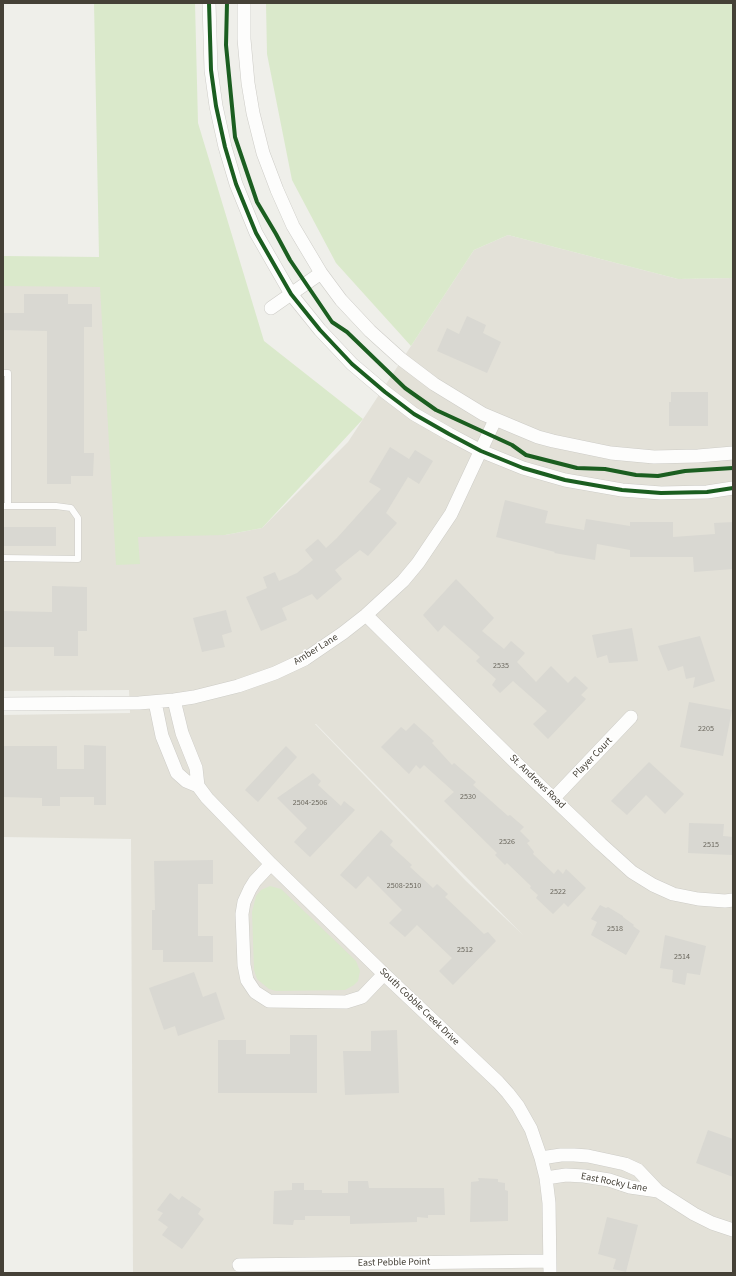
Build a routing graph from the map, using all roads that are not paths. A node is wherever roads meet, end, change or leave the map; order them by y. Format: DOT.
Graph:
graph roads {
  1 [pos="209,3"];
  2 [pos="244,3"];
  3 [pos="321,273"];
  4 [pos="291,294"];
  5 [pos="271,308"];
  6 [pos="3,373"];
  7 [pos="495,420"];
  8 [pos="481,451"];
  9 [pos="733,453"];
  10 [pos="733,488"];
  11 [pos="6,506"];
  12 [pos="3,558"];
  13 [pos="366,615"];
  14 [pos="174,700"];
  15 [pos="155,702"];
  16 [pos="3,704"];
  17 [pos="631,717"];
  18 [pos="198,786"];
  19 [pos="554,798"];
  20 [pos="271,864"];
  21 [pos="733,900"];
  22 [pos="384,974"];
  23 [pos="541,1158"];
  24 [pos="546,1178"];
  25 [pos="658,1191"];
  26 [pos="733,1230"];
  27 [pos="238,1265"];
  28 [pos="550,1267"];
  1 -- 4 [label="street"];
  2 -- 3 [label="street"];
  3 -- 4 [label="street"];
  3 -- 7 [label="street"];
  4 -- 5 [label="street"];
  4 -- 8 [label="street"];
  6 -- 11 [label="lane"];
  7 -- 8 [label="street, Amber Lane"];
  7 -- 9 [label="street"];
  8 -- 10 [label="street"];
  8 -- 13 [label="street, Amber Lane"];
  11 -- 12 [label="lane"];
  13 -- 14 [label="street, Amber Lane"];
  13 -- 19 [label="street, St. Andrews Road"];
  14 -- 15 [label="street, Amber Lane"];
  14 -- 18 [label="street"];
  15 -- 16 [label="street, Amber Lane"];
  15 -- 18 [label="street, South Cobble Creek Drive"];
  17 -- 19 [label="street, Player Court"];
  18 -- 20 [label="street, South Cobble Creek Drive"];
  19 -- 21 [label="street, St. Andrews Road"];
  20 -- 22 [label="street, South Cobble Creek Drive"];
  20 -- 22 [label="street"];
  22 -- 23 [label="street, South Cobble Creek Drive"];
  23 -- 24 [label="street, South Cobble Creek Drive"];
  23 -- 25 [label="street, East Rocky Lane"];
  24 -- 25 [label="street, East Rocky Lane"];
  24 -- 28 [label="street, South Cobble Creek Drive"];
  25 -- 26 [label="street, East Rocky Lane"];
  27 -- 28 [label="street, East Pebble Point"];
}
